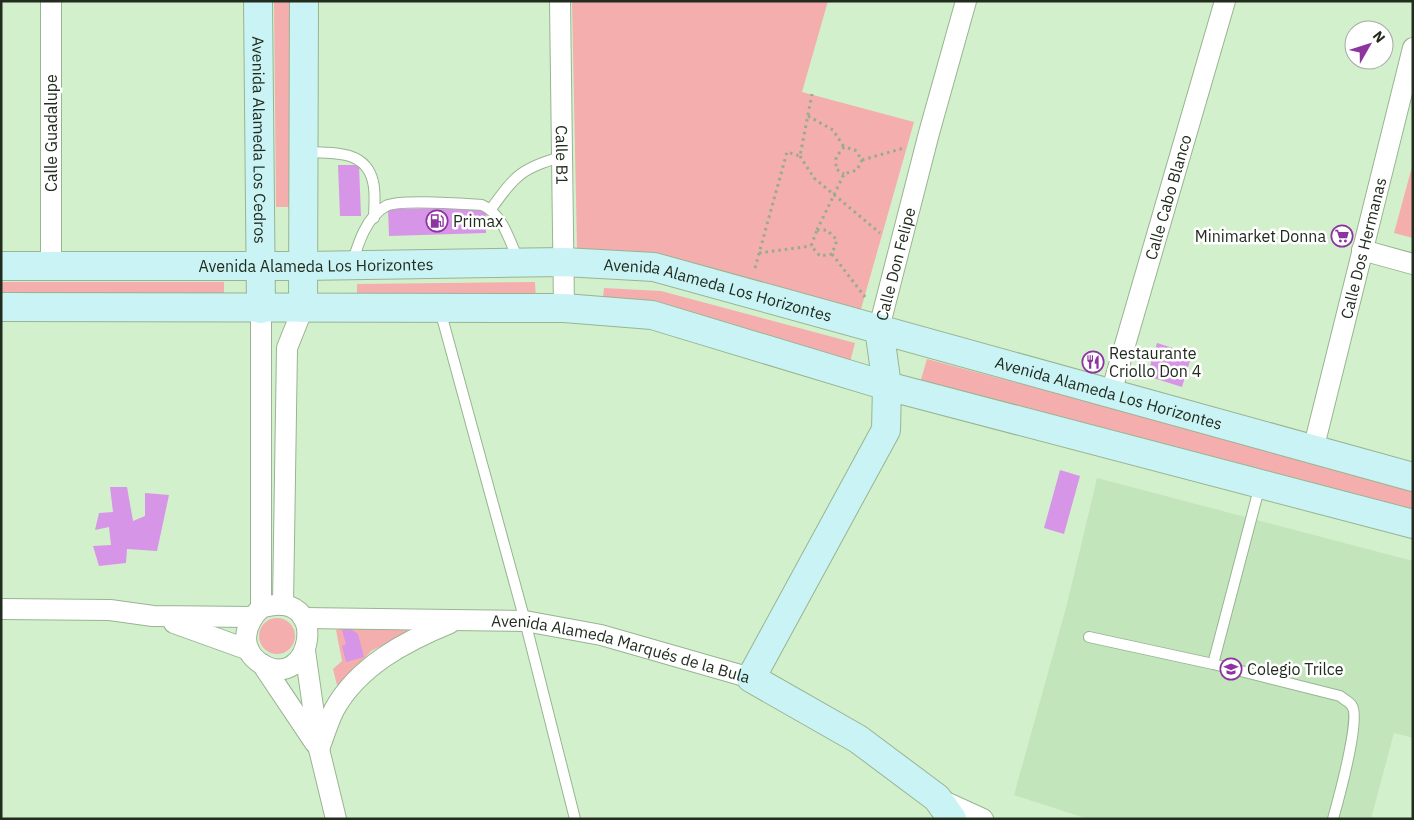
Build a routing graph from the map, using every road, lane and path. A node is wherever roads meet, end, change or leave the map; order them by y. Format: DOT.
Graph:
graph roads {
  1 [pos="51,1"];
  2 [pos="258,1"];
  3 [pos="304,1"];
  4 [pos="560,1"];
  5 [pos="966,1"];
  6 [pos="1225,1"];
  7 [pos="1413,48"];
  8 [pos="812,94"];
  9 [pos="808,116"];
  10 [pos="844,147"];
  11 [pos="908,147"];
  12 [pos="304,152"];
  13 [pos="800,156"];
  14 [pos="561,157"];
  15 [pos="862,160"];
  16 [pos="844,174"];
  17 [pos="833,196"];
  18 [pos="491,209"];
  19 [pos="374,218"];
  20 [pos="817,230"];
  21 [pos="880,233"];
  22 [pos="811,246"];
  23 [pos="1362,250"];
  24 [pos="759,253"];
  25 [pos="832,254"];
  26 [pos="519,262"];
  27 [pos="564,262"];
  28 [pos="1413,264"];
  29 [pos="1,266"];
  30 [pos="51,266"];
  31 [pos="304,266"];
  32 [pos="351,266"];
  33 [pos="261,267"];
  34 [pos="754,272"];
  35 [pos="1,307"];
  36 [pos="303,308"];
  37 [pos="564,308"];
  38 [pos="261,309"];
  39 [pos="440,309"];
  40 [pos="882,317"];
  41 [pos="887,386"];
  42 [pos="1112,393"];
  43 [pos="1313,450"];
  44 [pos="1413,477"];
  45 [pos="1260,484"];
  46 [pos="1413,524"];
  47 [pos="283,605"];
  48 [pos="1,609"];
  49 [pos="256,613"];
  50 [pos="153,616"];
  51 [pos="303,618"];
  52 [pos="458,619"];
  53 [pos="525,621"];
  54 [pos="1089,637"];
  55 [pos="305,651"];
  56 [pos="255,657"];
  57 [pos="1213,664"];
  58 [pos="751,678"];
  59 [pos="319,749"];
  60 [pos="945,808"];
  61 [pos="336,819"];
  62 [pos="575,819"];
  63 [pos="982,819"];
  64 [pos="1333,819"];
  1 -- 30 [label="street, Calle Guadalupe"];
  2 -- 33 [label="main road, Avenida Alameda Los Cedros"];
  3 -- 12 [label="main road"];
  4 -- 14 [label="street, Calle B1"];
  5 -- 40 [label="street, Calle Don Felipe"];
  6 -- 42 [label="street, Calle Cabo Blanco"];
  7 -- 23 [label="street, Calle Dos Hermanas"];
  8 -- 9 [label="path"];
  9 -- 10 [label="path"];
  9 -- 13 [label="path"];
  10 -- 15 [label="path"];
  10 -- 16 [label="path"];
  11 -- 15 [label="path"];
  12 -- 19 [label="lane"];
  12 -- 31 [label="main road"];
  13 -- 17 [label="path"];
  13 -- 24 [label="path"];
  14 -- 18 [label="lane"];
  14 -- 27 [label="street, Calle B1"];
  15 -- 16 [label="path"];
  16 -- 17 [label="path"];
  17 -- 20 [label="path"];
  17 -- 21 [label="path"];
  18 -- 19 [label="lane"];
  18 -- 26 [label="lane"];
  19 -- 32 [label="lane"];
  20 -- 22 [label="path"];
  20 -- 25 [label="path"];
  22 -- 24 [label="path"];
  22 -- 25 [label="path"];
  23 -- 28 [label="street"];
  23 -- 43 [label="street, Calle Dos Hermanas"];
  24 -- 34 [label="path"];
  25 -- 40 [label="path"];
  26 -- 27 [label="main road, Avenida Alameda Los Horizontes"];
  26 -- 32 [label="main road, Avenida Alameda Los Horizontes"];
  27 -- 37 [label="street, Calle B1"];
  27 -- 40 [label="main road, Avenida Alameda Los Horizontes"];
  29 -- 30 [label="main road, Avenida Alameda Los Horizontes"];
  30 -- 33 [label="main road, Avenida Alameda Los Horizontes"];
  31 -- 32 [label="main road, Avenida Alameda Los Horizontes"];
  31 -- 33 [label="main road, Avenida Alameda Los Horizontes"];
  31 -- 36 [label="main road"];
  33 -- 38 [label="main road, Avenida Alameda Los Cedros"];
  35 -- 38 [label="main road"];
  36 -- 38 [label="main road"];
  36 -- 39 [label="main road"];
  36 -- 47 [label="street"];
  37 -- 39 [label="main road"];
  37 -- 41 [label="main road"];
  38 -- 49 [label="street"];
  39 -- 53 [label="lane"];
  40 -- 41 [label="main road, Calle Don Felipe"];
  40 -- 42 [label="main road, Avenida Alameda Los Horizontes"];
  41 -- 45 [label="main road"];
  41 -- 58 [label="main road, Calle Don Felipe"];
  42 -- 43 [label="main road, Avenida Alameda Los Horizontes"];
  43 -- 44 [label="main road, Avenida Alameda Los Horizontes"];
  45 -- 46 [label="main road"];
  45 -- 57 [label="lane"];
  47 -- 49 [label="street"];
  47 -- 51 [label="street"];
  48 -- 50 [label="street"];
  49 -- 50 [label="street"];
  49 -- 56 [label="street"];
  50 -- 56 [label="street"];
  51 -- 52 [label="street, Avenida Alameda Marqués de la Bula"];
  51 -- 55 [label="street"];
  52 -- 53 [label="street, Avenida Alameda Marqués de la Bula"];
  52 -- 59 [label="street, Avenida Alameda Marqués de la Bula"];
  53 -- 58 [label="street, Avenida Alameda Marqués de la Bula"];
  53 -- 62 [label="lane"];
  54 -- 57 [label="lane"];
  55 -- 56 [label="street"];
  55 -- 59 [label="street"];
  56 -- 59 [label="street"];
  57 -- 64 [label="lane"];
  58 -- 60 [label="main road, Avenida Alameda Marqués de la Bula"];
  59 -- 61 [label="street"];
  60 -- 63 [label="street, Avenida Alameda Marqués de la Bula"];
}
